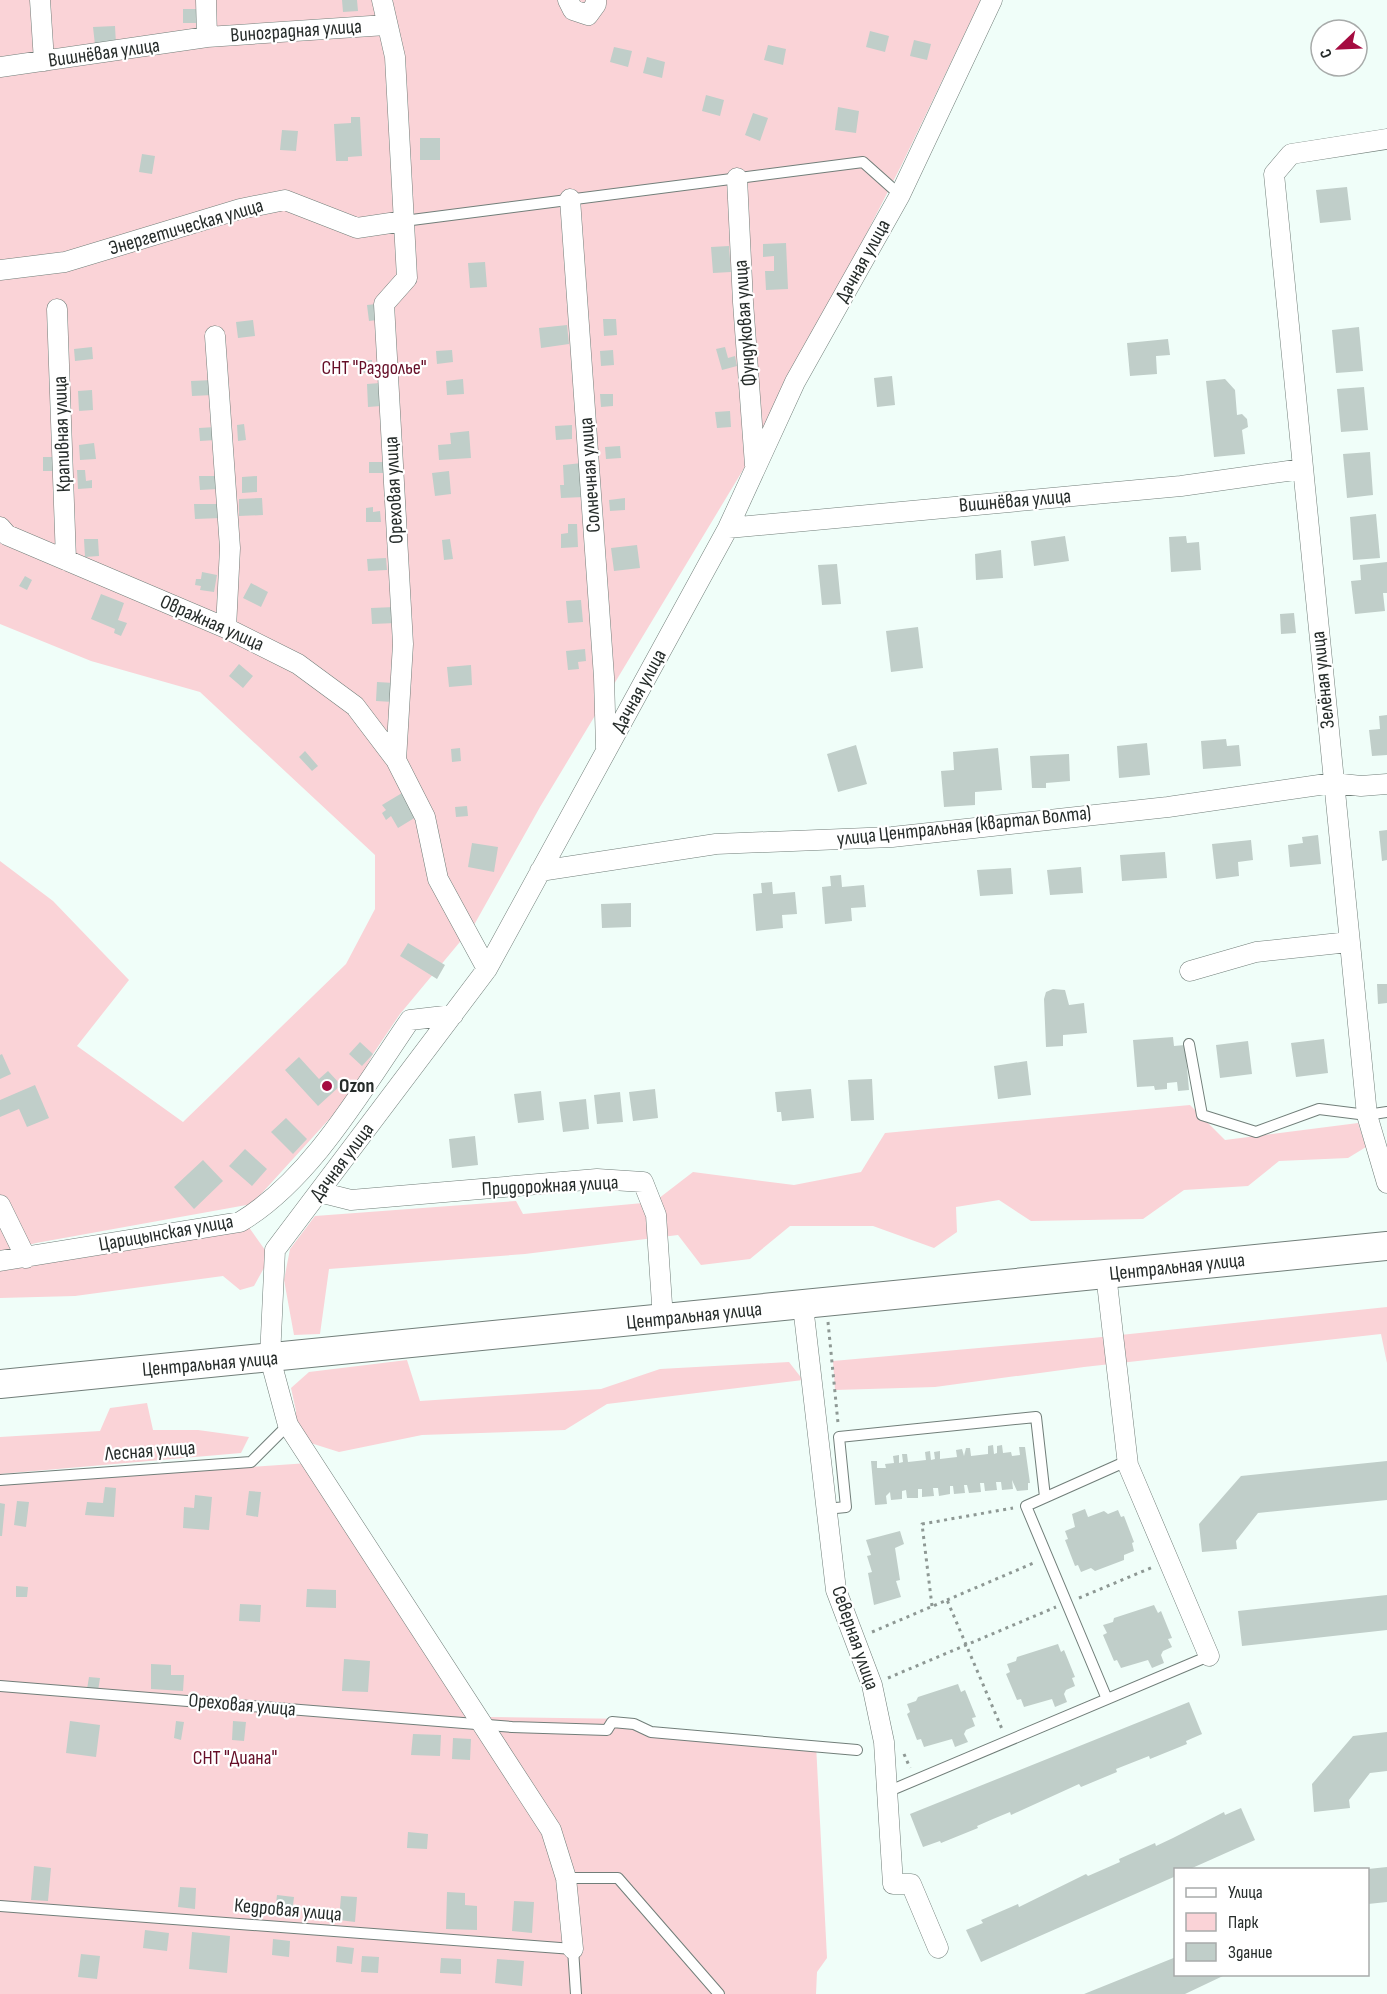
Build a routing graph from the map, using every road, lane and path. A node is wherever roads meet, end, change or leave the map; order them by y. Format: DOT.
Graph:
graph roads {
  1 [pos="40,0"];
  2 [pos="206,0"];
  3 [pos="382,0"];
  4 [pos="568,0"];
  5 [pos="596,0"];
  6 [pos="992,0"];
  7 [pos="386,25"];
  8 [pos="207,37"];
  9 [pos="45,61"];
  10 [pos="0,67"];
  11 [pos="1387,139"];
  12 [pos="737,178"];
  13 [pos="900,195"];
  14 [pos="570,199"];
  15 [pos="404,221"];
  16 [pos="0,270"];
  17 [pos="57,309"];
  18 [pos="215,336"];
  19 [pos="756,468"];
  20 [pos="1302,469"];
  21 [pos="0,527"];
  22 [pos="728,528"];
  23 [pos="66,560"];
  24 [pos="226,628"];
  25 [pos="606,751"];
  26 [pos="396,760"];
  27 [pos="1333,783"];
  28 [pos="1387,784"];
  29 [pos="540,872"];
  30 [pos="1349,942"];
  31 [pos="487,969"];
  32 [pos="1190,971"];
  33 [pos="453,1015"];
  34 [pos="1189,1044"];
  35 [pos="1387,1112"];
  36 [pos="1367,1115"];
  37 [pos="1387,1183"];
  38 [pos="319,1192"];
  39 [pos="0,1204"];
  40 [pos="1387,1246"];
  41 [pos="26,1258"];
  42 [pos="0,1261"];
  43 [pos="1106,1274"];
  44 [pos="814,1304"];
  45 [pos="663,1319"];
  46 [pos="270,1358"];
  47 [pos="0,1384"];
  48 [pos="288,1425"];
  49 [pos="839,1437"];
  50 [pos="1127,1461"];
  51 [pos="0,1480"];
  52 [pos="1045,1497"];
  53 [pos="1026,1506"];
  54 [pos="826,1509"];
  55 [pos="1047,1557"];
  56 [pos="1155,1566"];
  57 [pos="946,1600"];
  58 [pos="1067,1603"];
  59 [pos="932,1606"];
  60 [pos="866,1634"];
  61 [pos="966,1646"];
  62 [pos="1209,1656"];
  63 [pos="882,1671"];
  64 [pos="0,1686"];
  65 [pos="1107,1699"];
  66 [pos="484,1724"];
  67 [pos="1007,1741"];
  68 [pos="857,1750"];
  69 [pos="902,1750"];
  70 [pos="916,1780"];
  71 [pos="887,1792"];
  72 [pos="566,1878"];
  73 [pos="0,1906"];
  74 [pos="573,1948"];
  75 [pos="938,1948"];
  76 [pos="576,1994"];
  77 [pos="719,1994"];
  1 -- 9 [label="street"];
  2 -- 8 [label="street, Виноградная улица"];
  3 -- 7 [label="street, Ореховая улица"];
  4 -- 5 [label="street"];
  6 -- 13 [label="street, Дачная улица"];
  7 -- 8 [label="street, Виноградная улица"];
  7 -- 15 [label="street, Ореховая улица"];
  8 -- 9 [label="street, Вишнёвая улица"];
  9 -- 10 [label="street, Вишнёвая улица"];
  11 -- 20 [label="street, Зелёная улица"];
  12 -- 13 [label="lane"];
  12 -- 14 [label="lane"];
  12 -- 19 [label="street, Фундуковая улица"];
  13 -- 19 [label="street, Дачная улица"];
  14 -- 15 [label="lane"];
  14 -- 25 [label="street, Солнечная улица"];
  15 -- 16 [label="street, Энергетическая улица"];
  15 -- 26 [label="street, Ореховая улица"];
  17 -- 23 [label="street, Крапивная улица"];
  18 -- 24 [label="street"];
  19 -- 22 [label="street, Дачная улица"];
  20 -- 22 [label="street, Вишнёвая улица"];
  20 -- 27 [label="street, Зелёная улица"];
  21 -- 23 [label="street, Овражная улица"];
  22 -- 25 [label="street, Дачная улица"];
  23 -- 24 [label="street, Овражная улица"];
  24 -- 26 [label="street, Овражная улица"];
  25 -- 29 [label="street, Дачная улица"];
  26 -- 31 [label="street"];
  27 -- 28 [label="street, улица Центральная (квартал Волта)"];
  27 -- 29 [label="street, улица Центральная (квартал Волта)"];
  27 -- 30 [label="street, Зелёная улица"];
  29 -- 31 [label="street, Дачная улица"];
  30 -- 32 [label="street"];
  30 -- 36 [label="street, Зелёная улица"];
  31 -- 33 [label="street, Дачная улица"];
  33 -- 38 [label="street, Дачная улица"];
  33 -- 41 [label="street, Царицынская улица"];
  34 -- 36 [label="lane"];
  35 -- 36 [label="lane"];
  36 -- 37 [label="street, Зелёная улица"];
  38 -- 45 [label="street, Придорожная улица"];
  38 -- 46 [label="street, Дачная улица"];
  39 -- 41 [label="street"];
  40 -- 43 [label="street, Центральная улица"];
  41 -- 42 [label="street, Царицынская улица"];
  43 -- 44 [label="street, Центральная улица"];
  43 -- 50 [label="street"];
  44 -- 45 [label="street, Центральная улица"];
  44 -- 49 [label="path"];
  44 -- 54 [label="street, Северная улица"];
  45 -- 46 [label="street, Центральная улица"];
  46 -- 47 [label="street, Центральная улица"];
  46 -- 48 [label="street, Дачная улица"];
  48 -- 51 [label="lane, Лесная улица"];
  48 -- 66 [label="street, Дачная улица"];
  49 -- 52 [label="lane"];
  49 -- 54 [label="lane"];
  50 -- 52 [label="lane"];
  50 -- 62 [label="street"];
  52 -- 53 [label="lane"];
  53 -- 55 [label="lane"];
  53 -- 59 [label="path"];
  54 -- 71 [label="street, Северная улица"];
  55 -- 57 [label="path"];
  55 -- 58 [label="lane"];
  56 -- 58 [label="path"];
  57 -- 59 [label="path"];
  57 -- 61 [label="path"];
  58 -- 61 [label="path"];
  58 -- 65 [label="lane"];
  59 -- 60 [label="path"];
  61 -- 63 [label="path"];
  61 -- 67 [label="path"];
  62 -- 65 [label="lane"];
  64 -- 66 [label="lane, Ореховая улица"];
  65 -- 67 [label="lane"];
  66 -- 68 [label="lane, Ореховая улица"];
  66 -- 72 [label="street, Дачная улица"];
  67 -- 70 [label="lane"];
  69 -- 70 [label="path"];
  70 -- 71 [label="lane"];
  71 -- 75 [label="street, Северная улица"];
  72 -- 74 [label="street, Дачная улица"];
  72 -- 77 [label="lane"];
  73 -- 74 [label="lane, Кедровая улица"];
  74 -- 76 [label="lane"];
}
